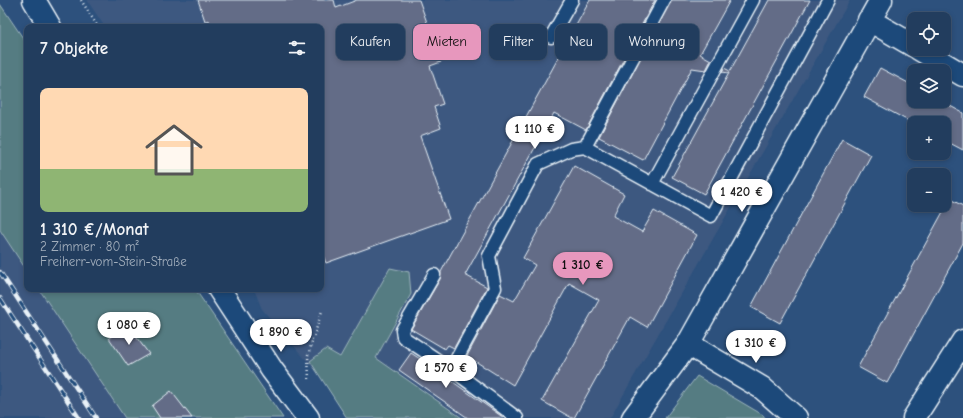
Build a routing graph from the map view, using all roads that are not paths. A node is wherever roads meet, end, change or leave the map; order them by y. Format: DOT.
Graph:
graph roads {
  1 [pos="34,0"];
  2 [pos="572,0"];
  3 [pos="664,0"];
  4 [pos="753,0"];
  5 [pos="828,0"];
  6 [pos="875,6"];
  7 [pos="48,24"];
  8 [pos="551,37"];
  9 [pos="907,39"];
  10 [pos="931,56"];
  11 [pos="963,74"];
  12 [pos="585,147"];
  13 [pos="652,184"];
  14 [pos="434,275"];
  15 [pos="221,292"];
  16 [pos="963,341"];
  17 [pos="688,344"];
  18 [pos="451,369"];
  19 [pos="308,418"];
  20 [pos="517,418"];
  21 [pos="634,418"];
  22 [pos="796,418"];
  23 [pos="914,418"];
  1 -- 7 [label="street"];
  2 -- 8 [label="lane"];
  3 -- 12 [label="lane"];
  4 -- 13 [label="lane"];
  5 -- 13 [label="lane"];
  6 -- 9 [label="street"];
  6 -- 17 [label="street"];
  10 -- 11 [label="street"];
  12 -- 13 [label="lane"];
  12 -- 18 [label="lane"];
  14 -- 18 [label="lane"];
  15 -- 19 [label="street"];
  16 -- 23 [label="street"];
  17 -- 21 [label="street"];
  17 -- 22 [label="street"];
  18 -- 20 [label="lane"];
}
